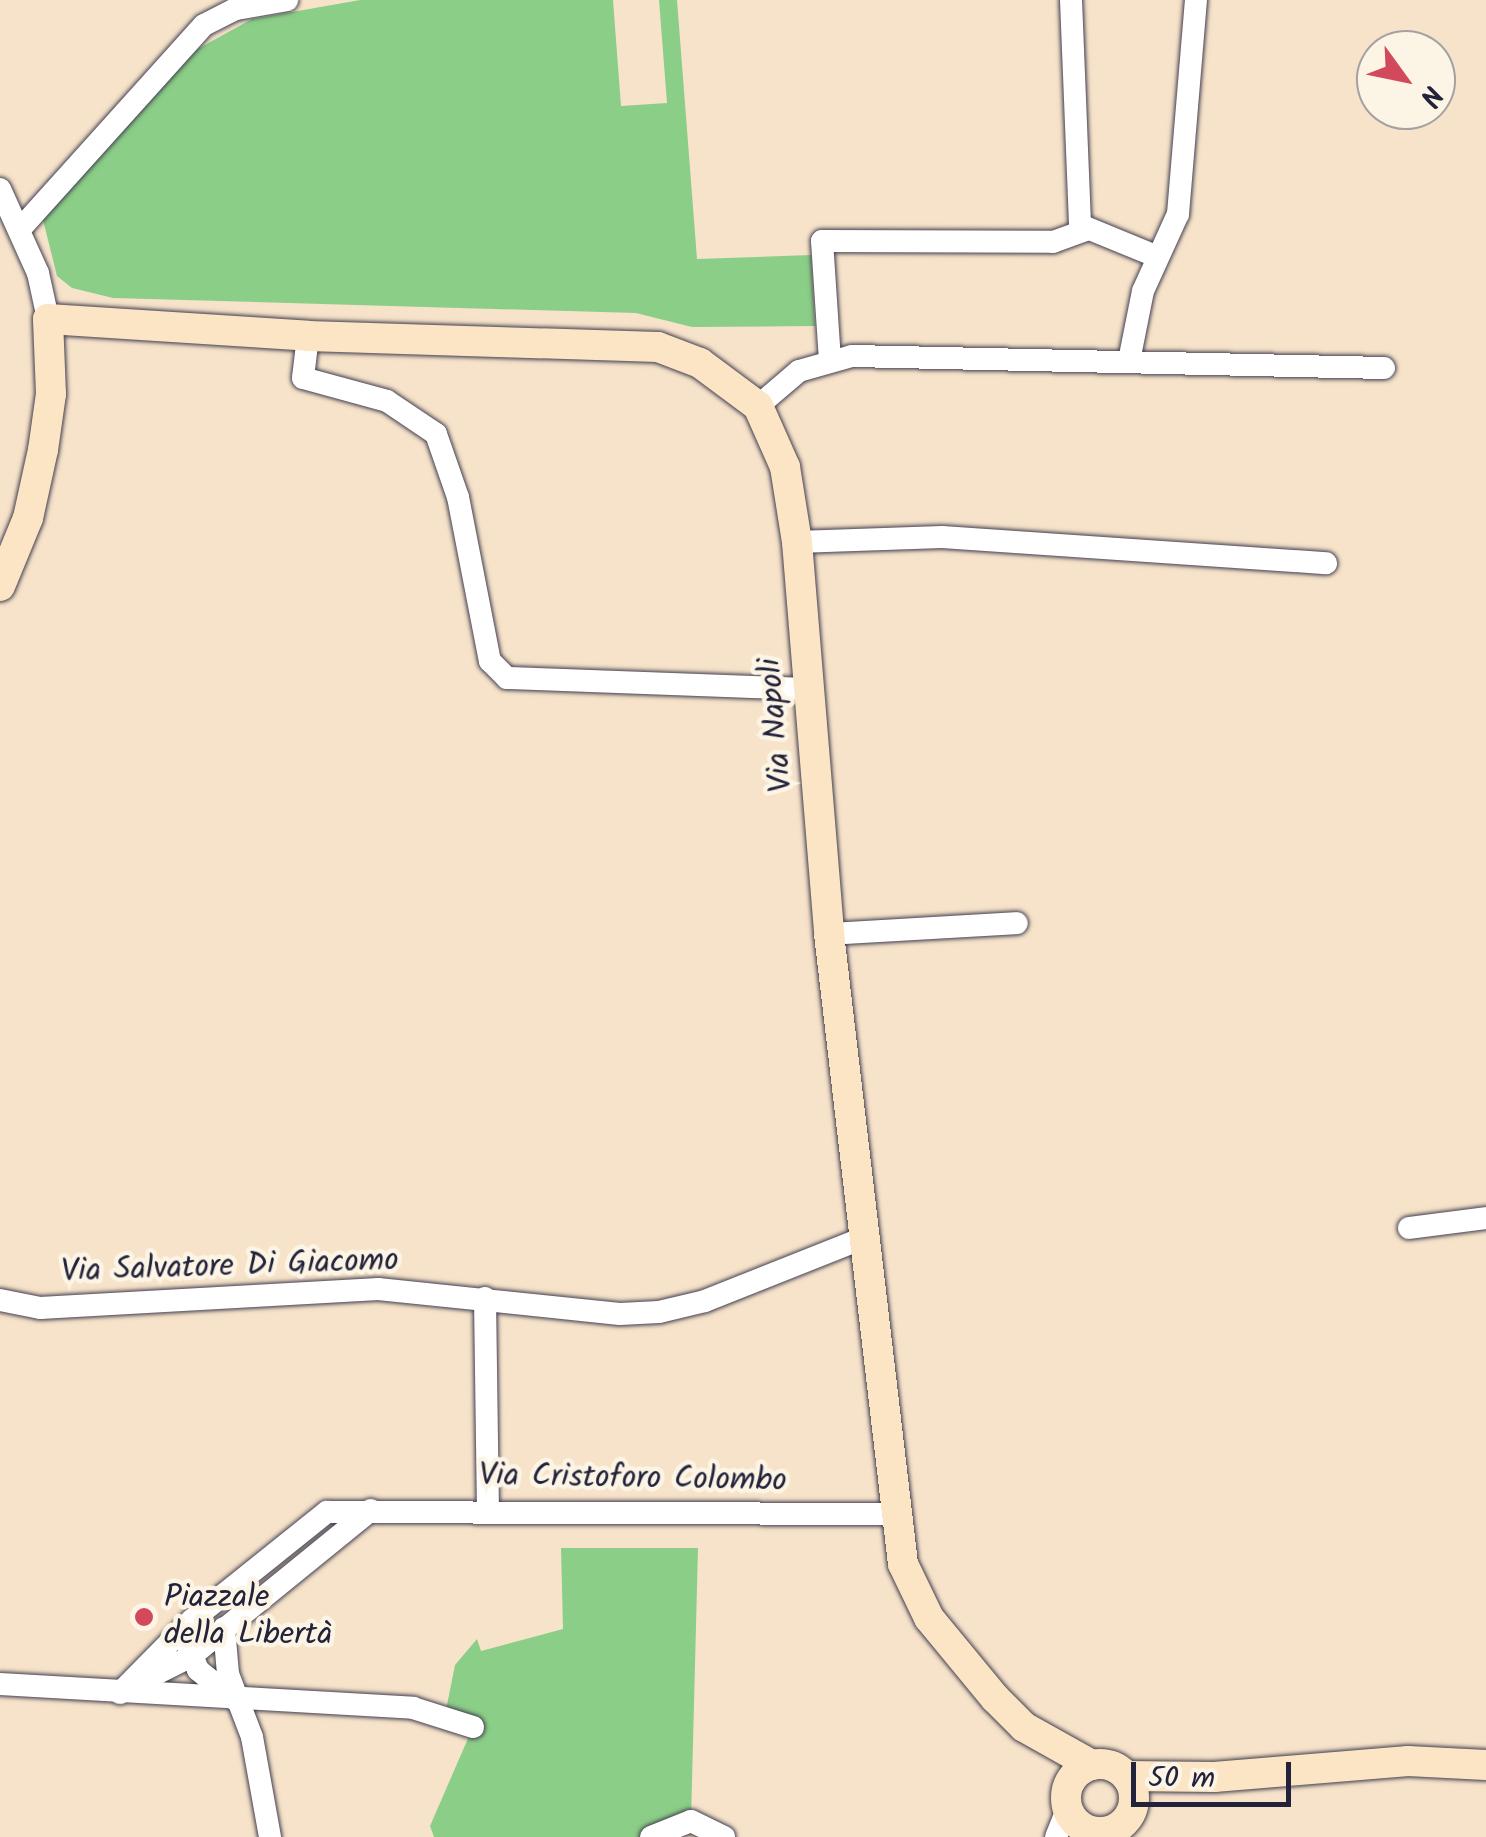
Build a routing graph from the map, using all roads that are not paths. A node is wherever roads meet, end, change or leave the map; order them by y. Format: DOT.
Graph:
graph roads {
  1 [pos="287,0"];
  2 [pos="1071,0"];
  3 [pos="1196,0"];
  4 [pos="240,4"];
  5 [pos="0,189"];
  6 [pos="21,228"];
  7 [pos="1086,230"];
  8 [pos="1158,257"];
  9 [pos="48,320"];
  10 [pos="308,336"];
  11 [pos="830,361"];
  12 [pos="1129,361"];
  13 [pos="1384,368"];
  14 [pos="758,406"];
  15 [pos="797,542"];
  16 [pos="1326,563"];
  17 [pos="0,586"];
  18 [pos="809,689"];
  19 [pos="1017,923"];
  20 [pos="829,934"];
  21 [pos="1486,1218"];
  22 [pos="1408,1228"];
  23 [pos="868,1236"];
  24 [pos="485,1298"];
  25 [pos="0,1300"];
  26 [pos="371,1510"];
  27 [pos="488,1510"];
  28 [pos="894,1514"];
  29 [pos="192,1620"];
  30 [pos="224,1628"];
  31 [pos="190,1657"];
  32 [pos="0,1684"];
  33 [pos="120,1693"];
  34 [pos="237,1701"];
  35 [pos="1024,1726"];
  36 [pos="473,1727"];
  37 [pos="1092,1764"];
  38 [pos="1486,1765"];
  39 [pos="1126,1776"];
  40 [pos="1214,1778"];
  41 [pos="1088,1825"];
  42 [pos="270,1837"];
  43 [pos="651,1837"];
  44 [pos="724,1837"];
  1 -- 4 [label="street"];
  2 -- 7 [label="street"];
  3 -- 8 [label="street"];
  4 -- 6 [label="street"];
  5 -- 6 [label="street"];
  6 -- 9 [label="street"];
  7 -- 8 [label="street"];
  7 -- 11 [label="street"];
  8 -- 12 [label="street"];
  9 -- 10 [label="street, Via Napoli"];
  9 -- 17 [label="street"];
  10 -- 14 [label="street, Via Napoli"];
  10 -- 18 [label="street"];
  11 -- 12 [label="street"];
  11 -- 14 [label="street"];
  12 -- 13 [label="street"];
  14 -- 15 [label="street, Via Napoli"];
  15 -- 16 [label="street"];
  15 -- 18 [label="street, Via Napoli"];
  18 -- 20 [label="street, Via Napoli"];
  19 -- 20 [label="street"];
  20 -- 23 [label="street, Via Napoli"];
  21 -- 22 [label="street"];
  23 -- 24 [label="street, Via Salvatore Di Giacomo"];
  23 -- 28 [label="street, Via Napoli"];
  24 -- 25 [label="street, Via Salvatore Di Giacomo"];
  24 -- 27 [label="street"];
  26 -- 27 [label="street, Via Cristoforo Colombo"];
  26 -- 29 [label="street, Via Cristoforo Colombo"];
  26 -- 30 [label="street"];
  27 -- 28 [label="street, Via Cristoforo Colombo"];
  28 -- 35 [label="street, Via Napoli"];
  29 -- 31 [label="street"];
  29 -- 33 [label="street, Via Cristoforo Colombo"];
  30 -- 31 [label="street"];
  30 -- 34 [label="street"];
  31 -- 33 [label="street"];
  31 -- 34 [label="street"];
  32 -- 33 [label="street"];
  33 -- 34 [label="street"];
  34 -- 36 [label="street"];
  34 -- 42 [label="street"];
  35 -- 37 [label="street, Via Napoli"];
  35 -- 41 [label="street, Via Napoli"];
  37 -- 39 [label="street, Via Napoli"];
  37 -- 41 [label="street"];
  38 -- 40 [label="street"];
  39 -- 40 [label="street, Via Napoli"];
  39 -- 41 [label="street"];
  40 -- 41 [label="street"];
  43 -- 44 [label="street"];
}
